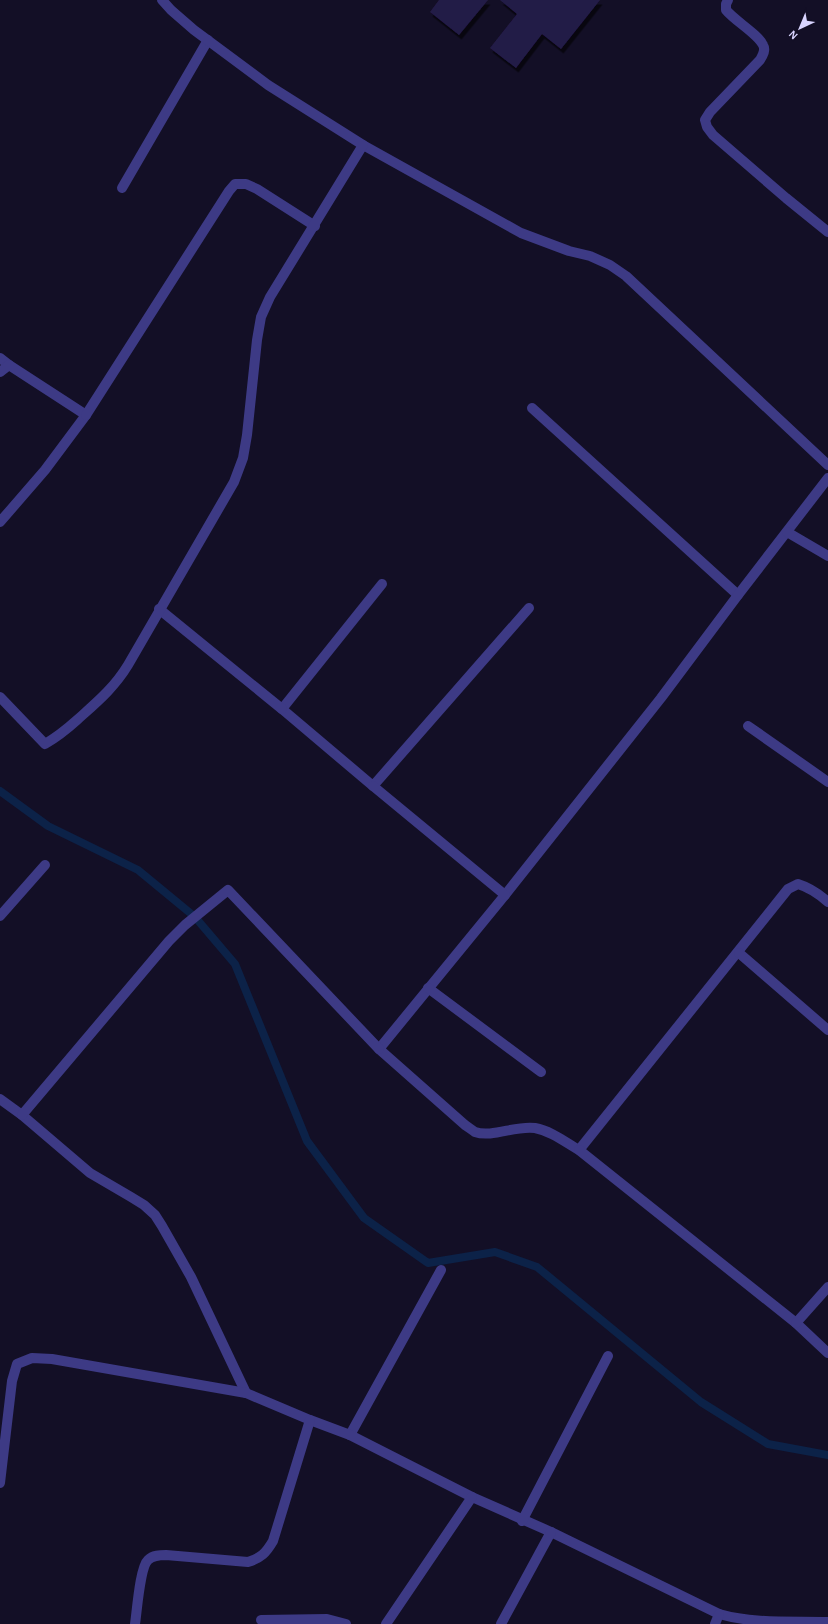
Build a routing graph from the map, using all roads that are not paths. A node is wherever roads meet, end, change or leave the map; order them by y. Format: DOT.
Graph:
graph roads {
  1 [pos="162,0"];
  2 [pos="728,0"];
  3 [pos="208,40"];
  4 [pos="363,145"];
  5 [pos="122,188"];
  6 [pos="315,226"];
  7 [pos="828,232"];
  8 [pos="0,358"];
  9 [pos="8,365"];
  10 [pos="0,372"];
  11 [pos="532,408"];
  12 [pos="86,414"];
  13 [pos="828,465"];
  14 [pos="828,478"];
  15 [pos="0,522"];
  16 [pos="786,532"];
  17 [pos="828,556"];
  18 [pos="382,584"];
  19 [pos="738,595"];
  20 [pos="529,608"];
  21 [pos="159,609"];
  22 [pos="0,697"];
  23 [pos="282,709"];
  24 [pos="748,726"];
  25 [pos="828,782"];
  26 [pos="373,786"];
  27 [pos="45,865"];
  28 [pos="505,895"];
  29 [pos="828,902"];
  30 [pos="0,916"];
  31 [pos="739,953"];
  32 [pos="428,988"];
  33 [pos="828,1030"];
  34 [pos="378,1049"];
  35 [pos="540,1072"];
  36 [pos="0,1099"];
  37 [pos="22,1115"];
  38 [pos="579,1150"];
  39 [pos="442,1270"];
  40 [pos="828,1287"];
  41 [pos="796,1323"];
  42 [pos="828,1353"];
  43 [pos="608,1356"];
  44 [pos="246,1393"];
  45 [pos="310,1420"];
  46 [pos="350,1435"];
  47 [pos="0,1483"];
  48 [pos="472,1497"];
  49 [pos="522,1521"];
  50 [pos="550,1532"];
  51 [pos="719,1614"];
  52 [pos="261,1620"];
  53 [pos="828,1622"];
  54 [pos="135,1624"];
  55 [pos="346,1624"];
  56 [pos="386,1624"];
  57 [pos="502,1624"];
  58 [pos="715,1624"];
  1 -- 3 [label="street"];
  2 -- 7 [label="street"];
  3 -- 4 [label="street"];
  3 -- 5 [label="street"];
  4 -- 6 [label="street"];
  4 -- 13 [label="street"];
  6 -- 12 [label="street"];
  6 -- 21 [label="street"];
  8 -- 9 [label="street"];
  9 -- 10 [label="street"];
  9 -- 12 [label="street"];
  11 -- 19 [label="street"];
  12 -- 15 [label="street"];
  14 -- 16 [label="street"];
  16 -- 17 [label="street"];
  16 -- 19 [label="street"];
  18 -- 23 [label="street"];
  19 -- 28 [label="street"];
  20 -- 26 [label="street"];
  21 -- 22 [label="street"];
  21 -- 23 [label="street"];
  23 -- 26 [label="street"];
  24 -- 25 [label="street"];
  26 -- 28 [label="street"];
  27 -- 30 [label="street"];
  28 -- 32 [label="street"];
  29 -- 31 [label="street"];
  31 -- 33 [label="street"];
  31 -- 38 [label="street"];
  32 -- 34 [label="street"];
  32 -- 35 [label="street"];
  34 -- 37 [label="street"];
  34 -- 38 [label="street"];
  36 -- 37 [label="street"];
  37 -- 44 [label="street"];
  38 -- 41 [label="street"];
  39 -- 46 [label="street"];
  40 -- 41 [label="street"];
  41 -- 42 [label="street"];
  43 -- 49 [label="street"];
  44 -- 45 [label="street"];
  44 -- 47 [label="street"];
  45 -- 46 [label="street"];
  45 -- 54 [label="street"];
  46 -- 48 [label="street"];
  48 -- 49 [label="street"];
  48 -- 56 [label="street"];
  49 -- 50 [label="street"];
  50 -- 51 [label="street"];
  50 -- 57 [label="street"];
  51 -- 53 [label="street"];
  51 -- 58 [label="street"];
  52 -- 55 [label="street"];
}
